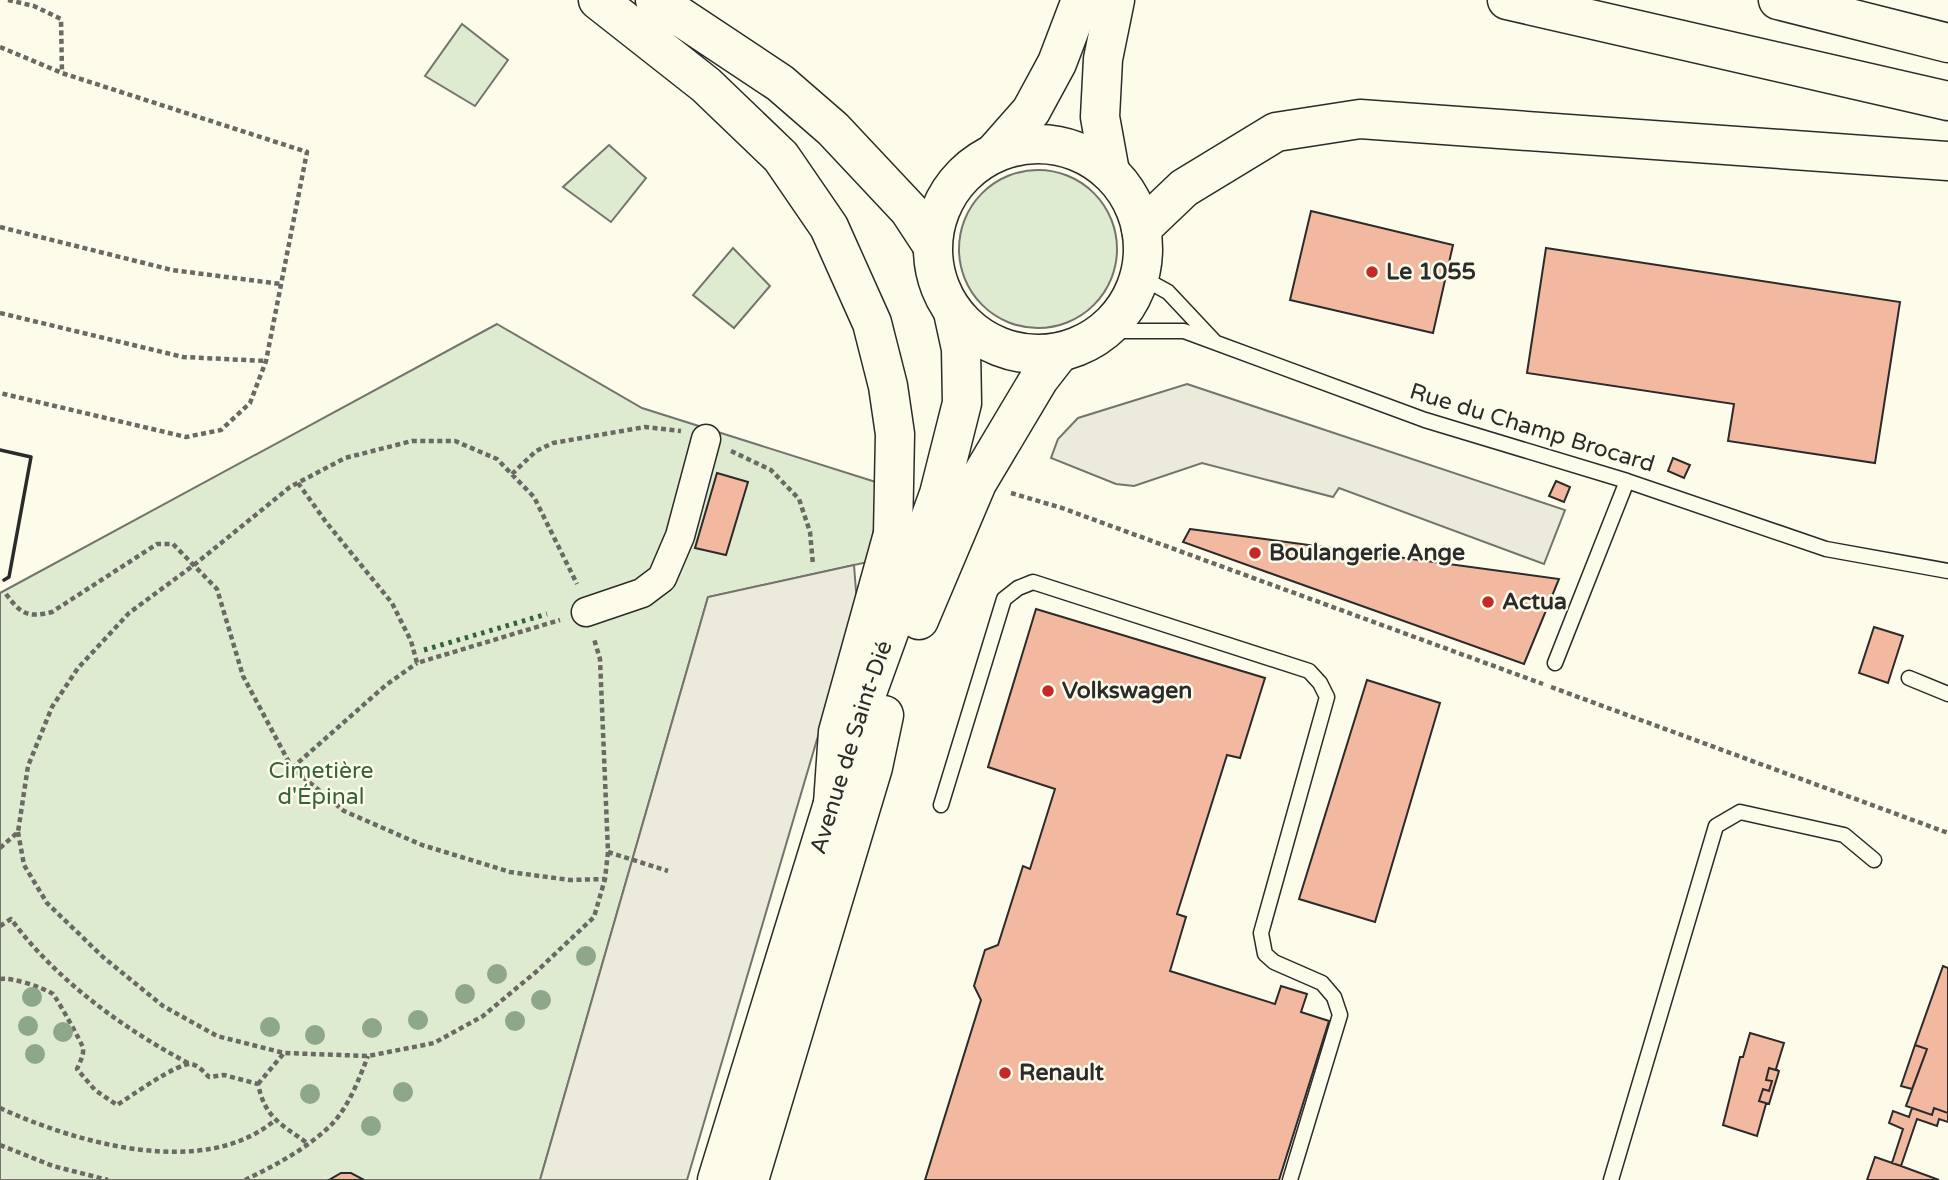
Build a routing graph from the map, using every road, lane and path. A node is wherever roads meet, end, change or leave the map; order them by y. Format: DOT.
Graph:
graph roads {
  1 [pos="8,0"];
  2 [pos="598,0"];
  3 [pos="655,0"];
  4 [pos="1081,0"];
  5 [pos="1115,0"];
  6 [pos="1507,0"];
  7 [pos="1778,0"];
  8 [pos="1948,43"];
  9 [pos="0,47"];
  10 [pos="62,72"];
  11 [pos="1948,101"];
  12 [pos="995,153"];
  13 [pos="1948,161"];
  14 [pos="1110,172"];
  15 [pos="0,227"];
  16 [pos="1142,229"];
  17 [pos="932,246"];
  18 [pos="1139,276"];
  19 [pos="281,284"];
  20 [pos="953,312"];
  21 [pos="0,313"];
  22 [pos="1104,331"];
  23 [pos="1217,344"];
  24 [pos="1060,352"];
  25 [pos="266,361"];
  26 [pos="0,393"];
  27 [pos="706,439"];
  28 [pos="1628,481"];
  29 [pos="298,483"];
  30 [pos="976,485"];
  31 [pos="194,565"];
  32 [pos="1948,571"];
  33 [pos="6,594"];
  34 [pos="586,612"];
  35 [pos="417,663"];
  36 [pos="1555,663"];
  37 [pos="1909,678"];
  38 [pos="1948,694"];
  39 [pos="292,768"];
  40 [pos="833,804"];
  41 [pos="941,805"];
  42 [pos="18,832"];
  43 [pos="1948,833"];
  44 [pos="0,848"];
  45 [pos="608,852"];
  46 [pos="1874,860"];
  47 [pos="668,871"];
  48 [pos="605,879"];
  49 [pos="0,926"];
  50 [pos="0,979"];
  51 [pos="284,1053"];
  52 [pos="368,1056"];
  53 [pos="188,1063"];
  54 [pos="258,1084"];
  55 [pos="0,1108"];
  56 [pos="275,1120"];
  57 [pos="307,1143"];
  58 [pos="0,1145"];
  59 [pos="108,1180"];
  60 [pos="245,1180"];
  61 [pos="717,1180"];
  62 [pos="748,1180"];
  63 [pos="1290,1180"];
  64 [pos="1611,1180"];
  1 -- 10 [label="path"];
  2 -- 40 [label="main road"];
  3 -- 17 [label="main road"];
  4 -- 12 [label="main road"];
  5 -- 14 [label="main road"];
  6 -- 11 [label="main road"];
  7 -- 8 [label="main road"];
  9 -- 10 [label="path"];
  10 -- 19 [label="path"];
  12 -- 14 [label="main road"];
  12 -- 17 [label="main road"];
  13 -- 16 [label="main road"];
  14 -- 16 [label="main road"];
  15 -- 19 [label="path"];
  16 -- 18 [label="main road"];
  17 -- 20 [label="main road"];
  18 -- 22 [label="main road"];
  18 -- 23 [label="lane"];
  19 -- 25 [label="path"];
  20 -- 24 [label="main road"];
  20 -- 40 [label="main road, Avenue de Saint-Dié"];
  21 -- 25 [label="path"];
  22 -- 23 [label="lane, Rue du Champ Brocard"];
  22 -- 24 [label="main road"];
  23 -- 28 [label="lane, Rue du Champ Brocard"];
  24 -- 30 [label="main road, Avenue de Saint-Dié"];
  25 -- 26 [label="path"];
  27 -- 34 [label="street"];
  28 -- 32 [label="lane, Rue du Champ Brocard"];
  28 -- 36 [label="lane"];
  29 -- 31 [label="path"];
  29 -- 34 [label="path"];
  29 -- 35 [label="path"];
  30 -- 43 [label="path"];
  30 -- 62 [label="main road, Avenue de Saint-Dié"];
  31 -- 33 [label="path"];
  31 -- 39 [label="path"];
  31 -- 42 [label="path"];
  34 -- 35 [label="path"];
  34 -- 45 [label="path"];
  35 -- 39 [label="path"];
  37 -- 38 [label="lane"];
  39 -- 48 [label="path"];
  40 -- 61 [label="main road, Avenue de Saint-Dié"];
  41 -- 63 [label="lane"];
  42 -- 44 [label="path"];
  42 -- 51 [label="path"];
  45 -- 47 [label="path"];
  45 -- 48 [label="path"];
  46 -- 64 [label="lane"];
  48 -- 52 [label="path"];
  49 -- 53 [label="path"];
  50 -- 53 [label="path"];
  51 -- 52 [label="path"];
  51 -- 54 [label="path"];
  52 -- 57 [label="path"];
  53 -- 54 [label="path"];
  54 -- 56 [label="path"];
  55 -- 56 [label="path"];
  56 -- 57 [label="path"];
  57 -- 60 [label="path"];
  58 -- 59 [label="path"];
}
